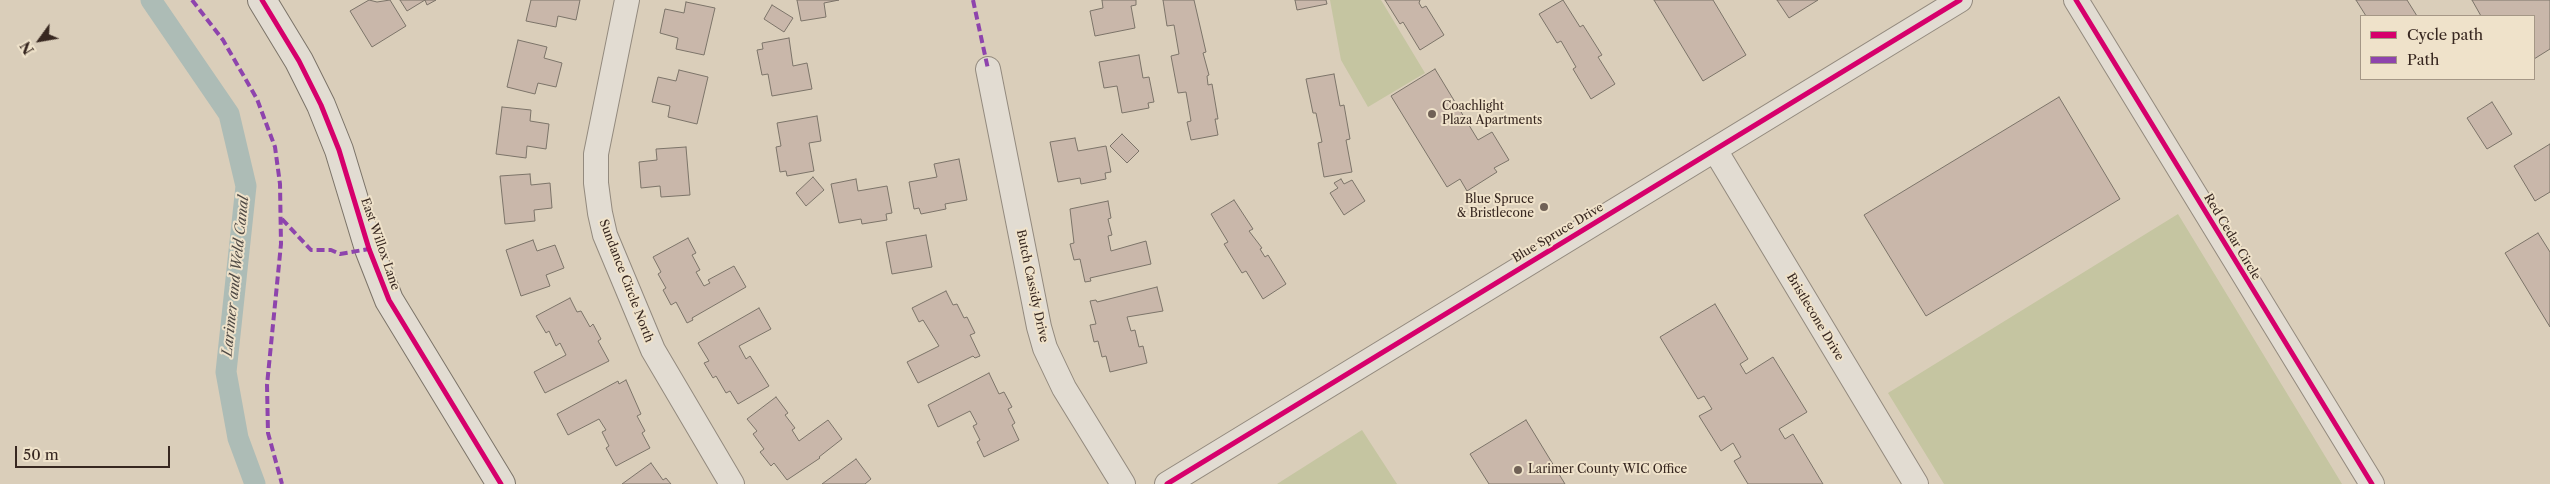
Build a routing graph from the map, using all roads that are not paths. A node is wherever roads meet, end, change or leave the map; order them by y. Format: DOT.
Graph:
graph roads {
  1 [pos="627,0"];
  2 [pos="1960,0"];
  3 [pos="2076,0"];
  4 [pos="270,2"];
  5 [pos="988,69"];
  6 [pos="1715,150"];
  7 [pos="500,484"];
  8 [pos="732,484"];
  9 [pos="1124,484"];
  10 [pos="1166,484"];
  11 [pos="1916,484"];
  12 [pos="2372,484"];
  1 -- 8 [label="street, Sundance Circle North"];
  2 -- 6 [label="street, Blue Spruce Drive"];
  3 -- 12 [label="street, Red Cedar Circle"];
  4 -- 7 [label="main road, East Willox Lane"];
  5 -- 9 [label="street, Butch Cassidy Drive"];
  6 -- 10 [label="street, Blue Spruce Drive"];
  6 -- 11 [label="street, Bristlecone Drive"];
}
